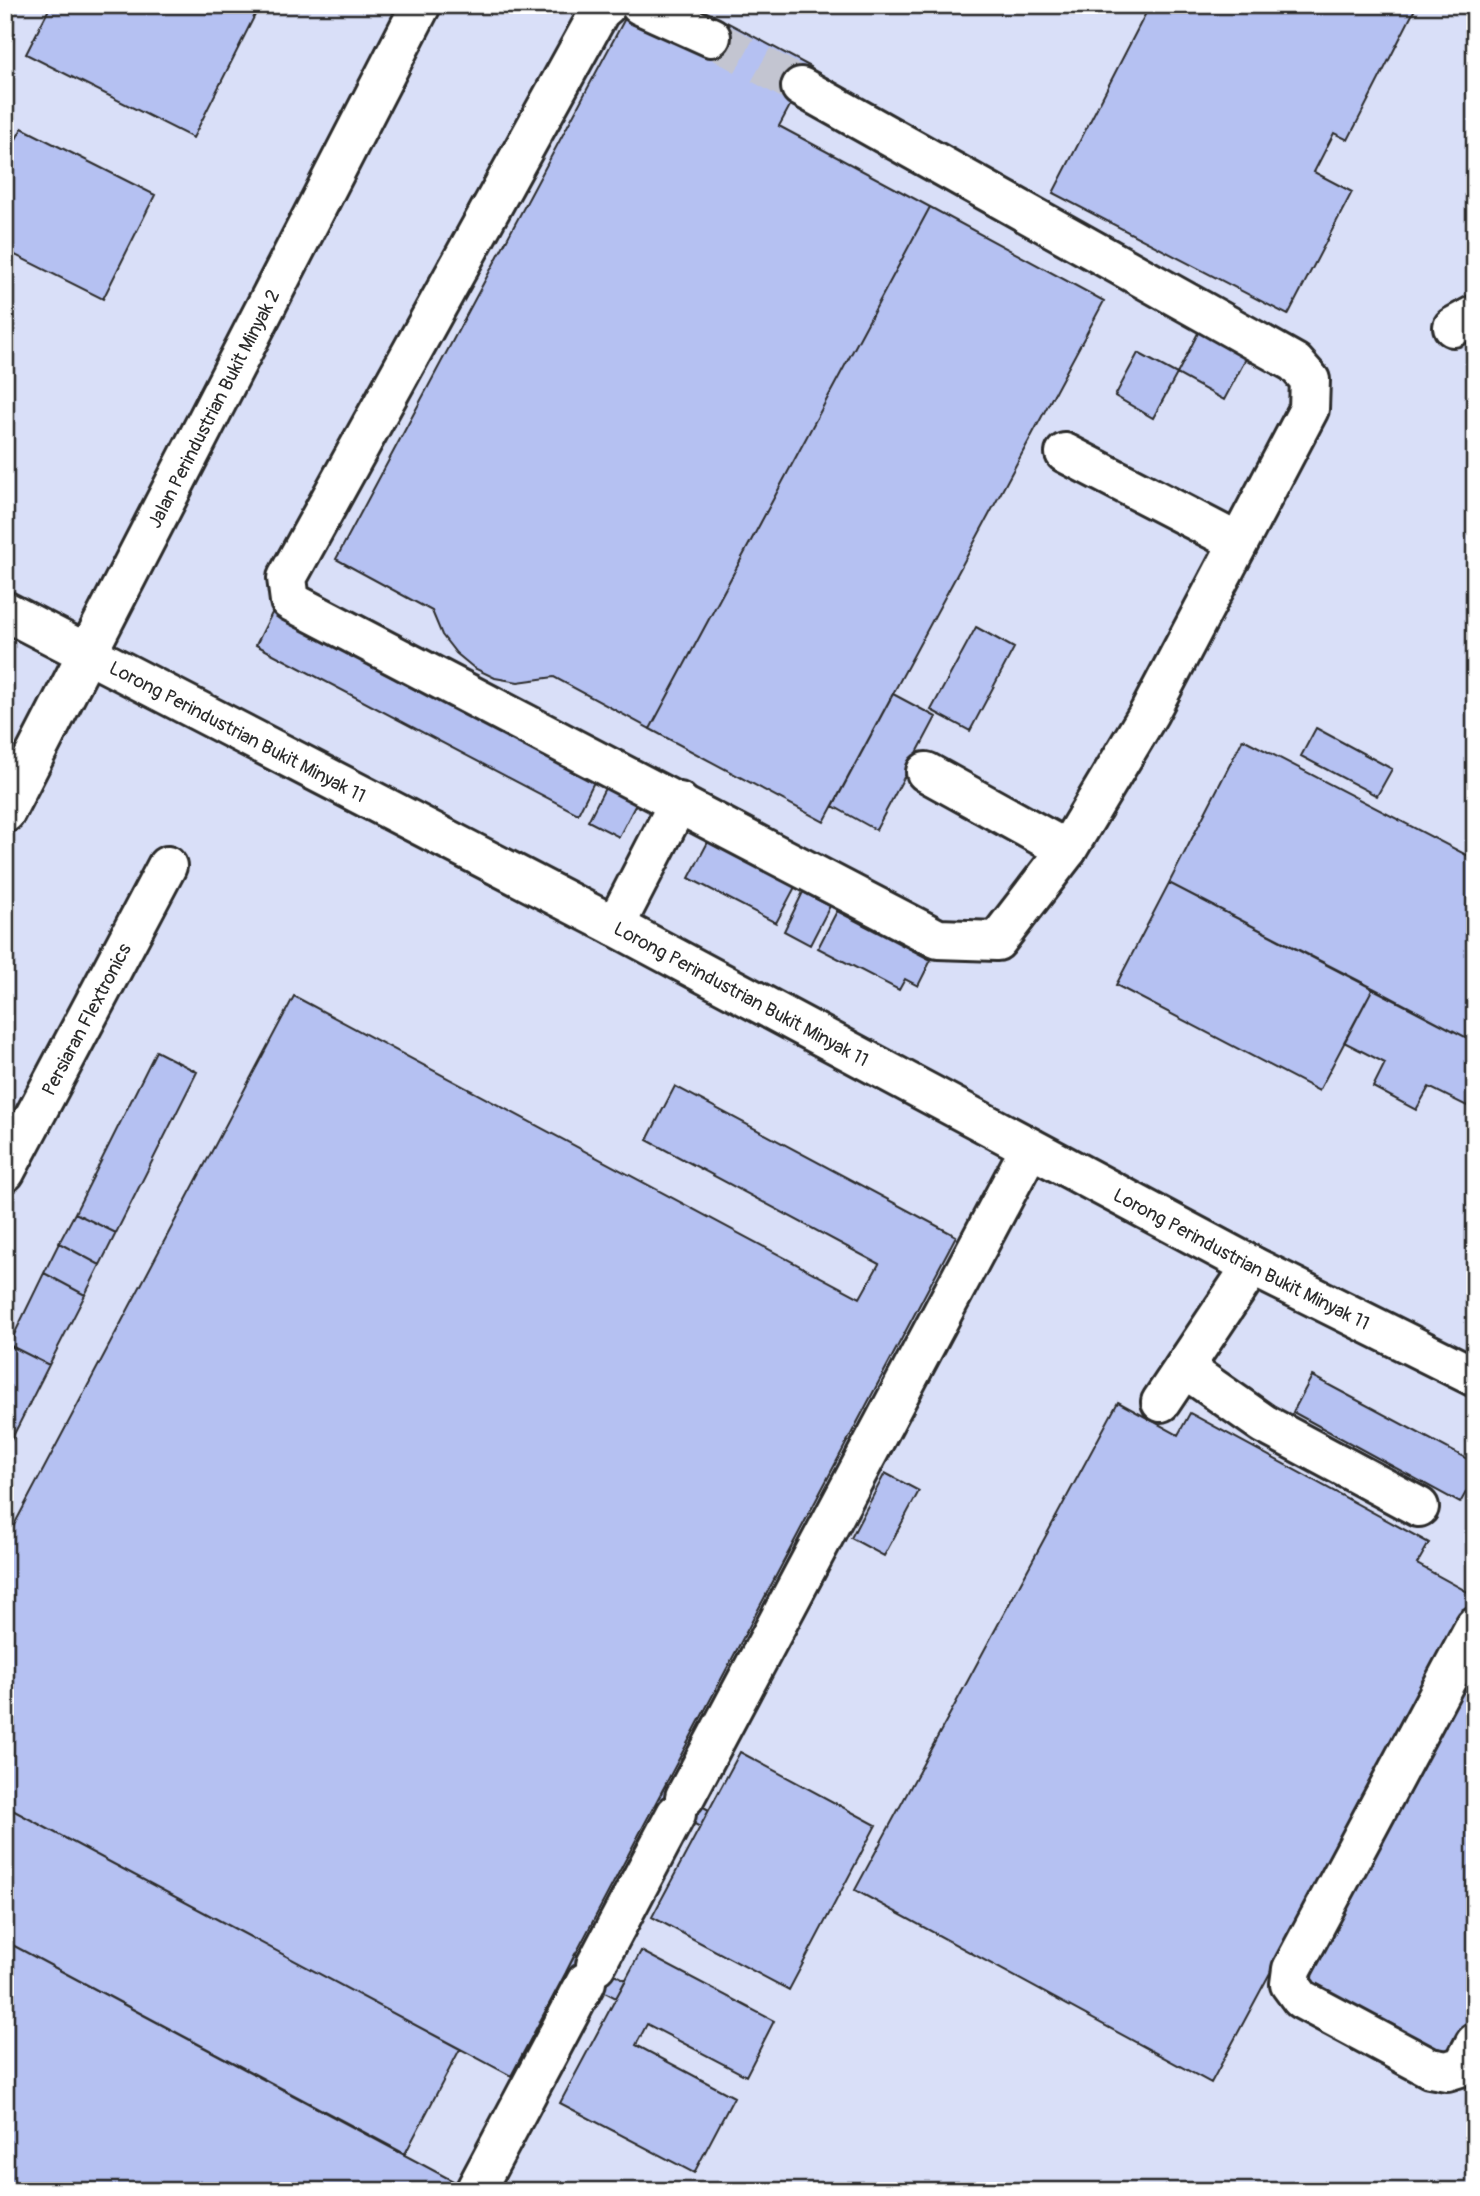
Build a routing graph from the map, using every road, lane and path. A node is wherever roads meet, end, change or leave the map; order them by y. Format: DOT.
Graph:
graph roads {
  1 [pos="422,5"];
  2 [pos="607,5"];
  3 [pos="640,5"];
  4 [pos="711,37"];
  5 [pos="801,86"];
  6 [pos="1065,453"];
  7 [pos="1237,541"];
  8 [pos="5,611"];
  9 [pos="86,653"];
  10 [pos="926,772"];
  11 [pos="679,802"];
  12 [pos="5,813"];
  13 [pos="1067,850"];
  14 [pos="167,866"];
  15 [pos="615,926"];
  16 [pos="1029,1150"];
  17 [pos="5,1172"];
  18 [pos="1252,1266"];
  19 [pos="1184,1368"];
  20 [pos="1475,1377"];
  21 [pos="1161,1402"];
  22 [pos="1419,1507"];
  23 [pos="1475,1626"];
  24 [pos="1475,2043"];
  25 [pos="475,2191"];
  1 -- 9 [label="street, Jalan Perindustrian Bukit Minyak 2"];
  2 -- 11 [label="street"];
  3 -- 4 [label="street"];
  5 -- 7 [label="street"];
  6 -- 7 [label="street"];
  7 -- 13 [label="street"];
  8 -- 9 [label="street, Lorong Perindustrian Bukit Minyak 11"];
  9 -- 12 [label="street, Jalan Perindustrian Bukit Minyak 2"];
  9 -- 15 [label="street, Lorong Perindustrian Bukit Minyak 11"];
  10 -- 13 [label="street"];
  11 -- 13 [label="street"];
  11 -- 15 [label="street"];
  14 -- 17 [label="street, Persiaran Flextronics"];
  15 -- 16 [label="street, Lorong Perindustrian Bukit Minyak 11"];
  16 -- 18 [label="street, Lorong Perindustrian Bukit Minyak 11"];
  16 -- 25 [label="street"];
  18 -- 19 [label="street"];
  18 -- 20 [label="street, Lorong Perindustrian Bukit Minyak 11"];
  19 -- 21 [label="street"];
  19 -- 22 [label="street"];
  23 -- 24 [label="street"];
}
